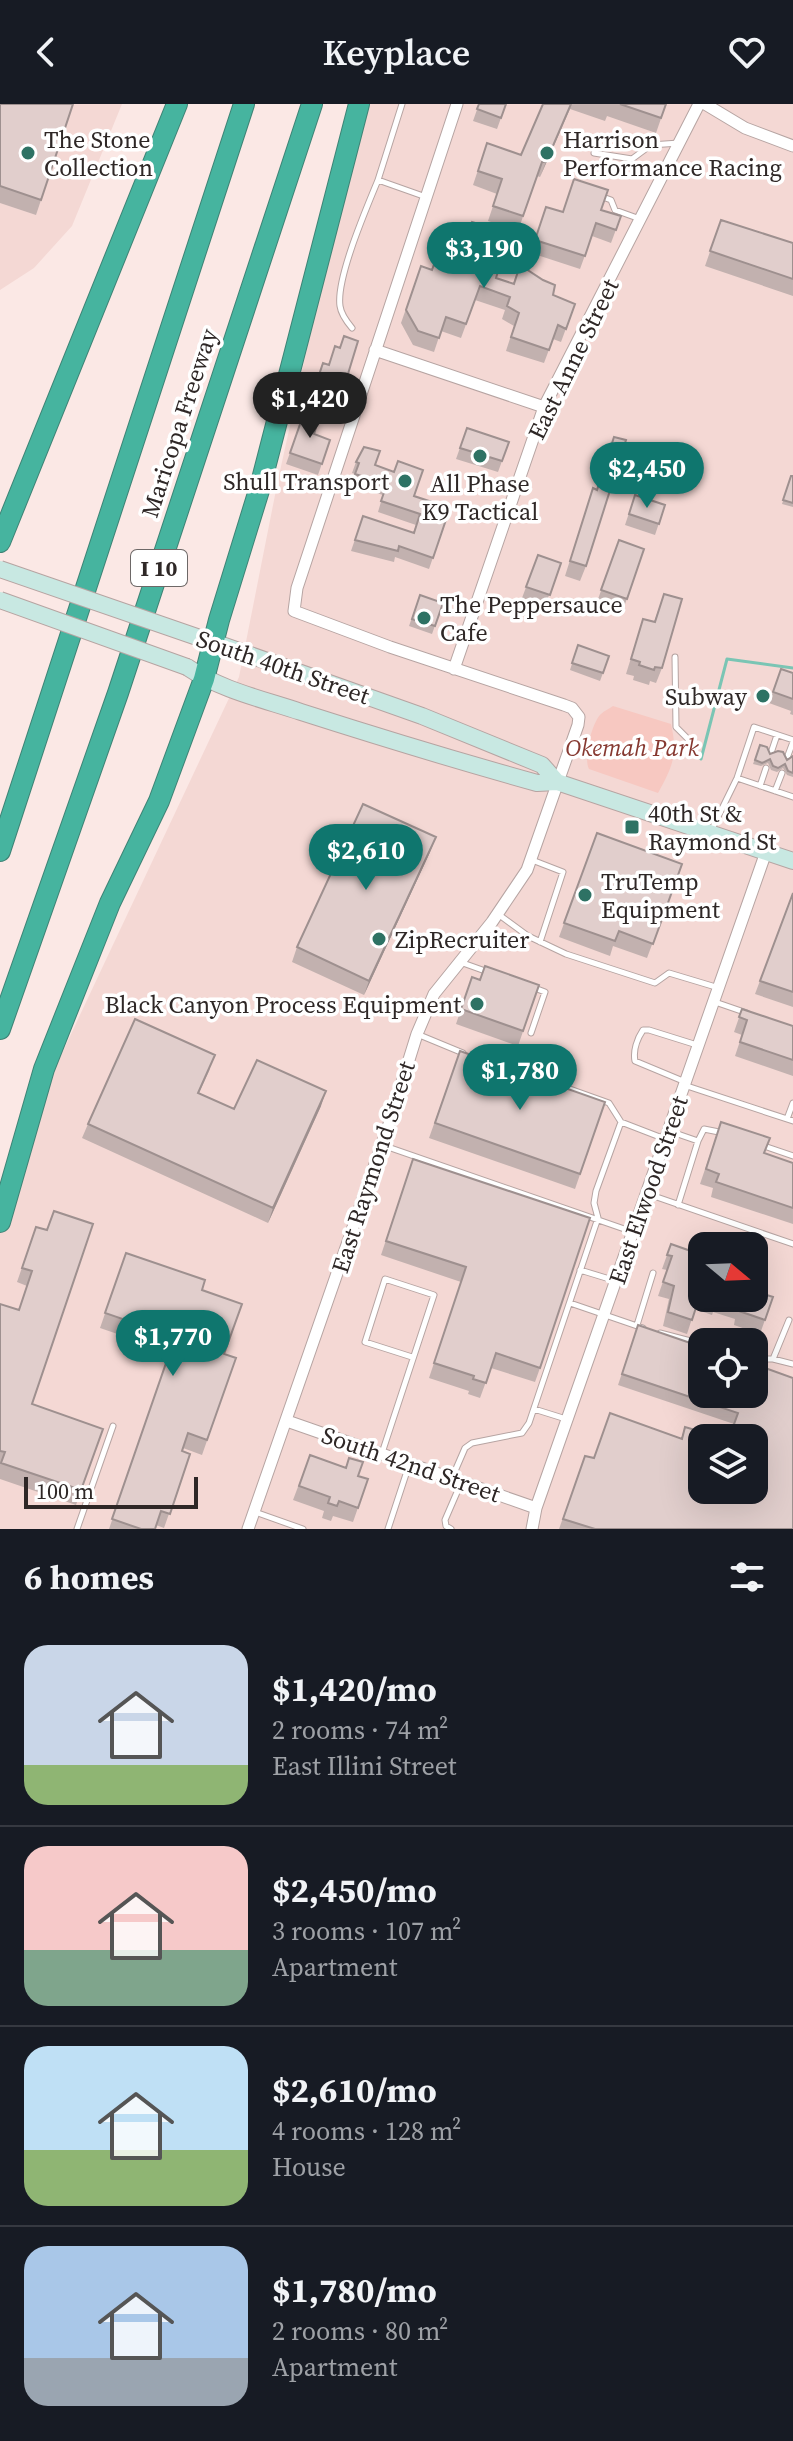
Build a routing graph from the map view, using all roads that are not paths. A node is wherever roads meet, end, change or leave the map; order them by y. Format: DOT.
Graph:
graph roads {
  1 [pos="177,104"];
  2 [pos="244,104"];
  3 [pos="312,104"];
  4 [pos="359,104"];
  5 [pos="402,104"];
  6 [pos="457,104"];
  7 [pos="702,104"];
  8 [pos="680,143"];
  9 [pos="793,146"];
  10 [pos="594,153"];
  11 [pos="378,180"];
  12 [pos="598,196"];
  13 [pos="426,197"];
  14 [pos="642,220"];
  15 [pos="352,328"];
  16 [pos="375,350"];
  17 [pos="544,407"];
  18 [pos="0,542"];
  19 [pos="0,569"];
  20 [pos="0,600"];
  21 [pos="206,640"];
  22 [pos="675,657"];
  23 [pos="454,669"];
  24 [pos="196,673"];
  25 [pos="777,735"];
  26 [pos="688,739"];
  27 [pos="793,741"];
  28 [pos="771,753"];
  29 [pos="787,758"];
  30 [pos="766,768"];
  31 [pos="782,773"];
  32 [pos="737,778"];
  33 [pos="557,782"];
  34 [pos="760,786"];
  35 [pos="775,791"];
  36 [pos="792,795"];
  37 [pos="710,833"];
  38 [pos="0,851"];
  39 [pos="766,852"];
  40 [pos="530,859"];
  41 [pos="793,861"];
  42 [pos="498,913"];
  43 [pos="540,942"];
  44 [pos="459,962"];
  45 [pos="502,977"];
  46 [pos="530,987"];
  47 [pos="719,988"];
  48 [pos="714,1001"];
  49 [pos="8,1007"];
  50 [pos="749,1014"];
  51 [pos="0,1029"];
  52 [pos="531,1033"];
  53 [pos="417,1034"];
  54 [pos="0,1040"];
  55 [pos="698,1046"];
  56 [pos="474,1056"];
  57 [pos="685,1083"];
  58 [pos="564,1087"];
  59 [pos="793,1103"];
  60 [pos="790,1120"];
  61 [pos="621,1122"];
  62 [pos="667,1135"];
  63 [pos="734,1135"];
  64 [pos="698,1141"];
  65 [pos="382,1145"];
  66 [pos="763,1146"];
  67 [pos="793,1156"];
  68 [pos="647,1194"];
  69 [pos="678,1205"];
  70 [pos="598,1218"];
  71 [pos="0,1222"];
  72 [pos="634,1232"];
  73 [pos="793,1244"];
  74 [pos="580,1270"];
  75 [pos="653,1273"];
  76 [pos="617,1282"];
  77 [pos="569,1303"];
  78 [pos="605,1315"];
  79 [pos="789,1320"];
  80 [pos="637,1325"];
  81 [pos="688,1340"];
  82 [pos="412,1357"];
  83 [pos="768,1359"];
  84 [pos="773,1359"];
  85 [pos="793,1364"];
  86 [pos="534,1409"];
  87 [pos="567,1419"];
  88 [pos="287,1421"];
  89 [pos="113,1426"];
  90 [pos="382,1454"];
  91 [pos="410,1464"];
  92 [pos="457,1480"];
  93 [pos="536,1508"];
  94 [pos="254,1512"];
  95 [pos="447,1528"];
  96 [pos="77,1529"];
  97 [pos="248,1529"];
  98 [pos="303,1529"];
  99 [pos="388,1529"];
  100 [pos="532,1529"];
  1 -- 18 [label="highway"];
  2 -- 38 [label="highway, Maricopa Freeway / I 10"];
  3 -- 49 [label="highway, Maricopa Freeway / I 10"];
  4 -- 21 [label="highway"];
  5 -- 11 [label="lane"];
  6 -- 13 [label="street"];
  7 -- 8 [label="street, East Anne Street"];
  7 -- 9 [label="street"];
  8 -- 10 [label="lane"];
  8 -- 14 [label="street, East Anne Street"];
  11 -- 13 [label="lane"];
  11 -- 15 [label="lane"];
  12 -- 14 [label="lane"];
  13 -- 16 [label="street"];
  14 -- 17 [label="street, East Anne Street"];
  16 -- 17 [label="street"];
  16 -- 23 [label="street"];
  17 -- 23 [label="street, East Anne Street"];
  19 -- 21 [label="main road, South 40th Street, bridge"];
  20 -- 24 [label="main road, South 40th Street, bridge"];
  21 -- 24 [label="highway"];
  21 -- 33 [label="main road, South 40th Street"];
  22 -- 26 [label="lane"];
  23 -- 33 [label="street"];
  24 -- 33 [label="main road, South 40th Street"];
  24 -- 71 [label="highway"];
  25 -- 27 [label="lane"];
  25 -- 28 [label="lane"];
  25 -- 32 [label="lane"];
  27 -- 29 [label="lane"];
  30 -- 34 [label="lane"];
  31 -- 35 [label="lane"];
  32 -- 34 [label="lane"];
  32 -- 37 [label="lane"];
  33 -- 37 [label="main road, South 40th Street"];
  33 -- 40 [label="street, East Raymond Street"];
  34 -- 35 [label="lane"];
  35 -- 36 [label="lane"];
  37 -- 39 [label="main road, South 40th Street"];
  39 -- 41 [label="main road, South 40th Street"];
  39 -- 47 [label="street, East Elwood Street"];
  40 -- 42 [label="street, East Raymond Street"];
  40 -- 43 [label="lane"];
  42 -- 43 [label="lane"];
  42 -- 44 [label="street, East Raymond Street"];
  43 -- 47 [label="lane"];
  44 -- 45 [label="lane"];
  44 -- 53 [label="street, East Raymond Street"];
  46 -- 52 [label="lane"];
  47 -- 48 [label="street, East Elwood Street"];
  48 -- 50 [label="lane"];
  48 -- 55 [label="street, East Elwood Street"];
  49 -- 51 [label="highway, Maricopa Freeway / I 10"];
  49 -- 54 [label="highway"];
  53 -- 56 [label="lane"];
  53 -- 65 [label="street, East Raymond Street"];
  55 -- 57 [label="street, East Elwood Street"];
  55 -- 57 [label="lane"];
  57 -- 60 [label="lane"];
  57 -- 62 [label="street, East Elwood Street"];
  58 -- 61 [label="lane"];
  59 -- 60 [label="lane"];
  61 -- 62 [label="lane"];
  61 -- 70 [label="lane"];
  62 -- 64 [label="lane"];
  62 -- 68 [label="street, East Elwood Street"];
  63 -- 64 [label="lane"];
  64 -- 69 [label="lane"];
  65 -- 70 [label="lane"];
  65 -- 88 [label="street, East Raymond Street"];
  66 -- 67 [label="lane"];
  68 -- 69 [label="lane"];
  68 -- 72 [label="street, East Elwood Street"];
  69 -- 73 [label="lane"];
  70 -- 72 [label="lane"];
  70 -- 74 [label="lane"];
  72 -- 76 [label="street, East Elwood Street"];
  74 -- 76 [label="lane"];
  74 -- 77 [label="lane"];
  75 -- 80 [label="lane"];
  76 -- 78 [label="street, East Elwood Street"];
  77 -- 78 [label="lane"];
  77 -- 86 [label="lane"];
  78 -- 80 [label="lane"];
  78 -- 87 [label="street, East Elwood Street"];
  79 -- 84 [label="lane"];
  80 -- 81 [label="lane"];
  82 -- 82 [label="lane"];
  82 -- 90 [label="lane"];
  83 -- 84 [label="lane"];
  84 -- 85 [label="lane"];
  86 -- 87 [label="lane"];
  86 -- 92 [label="lane"];
  87 -- 93 [label="street, East Elwood Street"];
  88 -- 90 [label="street, South 42nd Street"];
  88 -- 94 [label="street, East Raymond Street"];
  89 -- 96 [label="lane"];
  90 -- 91 [label="street, South 42nd Street"];
  91 -- 92 [label="street, South 42nd Street"];
  91 -- 99 [label="lane"];
  92 -- 93 [label="street, South 42nd Street"];
  92 -- 95 [label="lane"];
  93 -- 100 [label="street, East Elwood Street"];
  94 -- 97 [label="street, East Raymond Street"];
  94 -- 98 [label="lane"];
}
